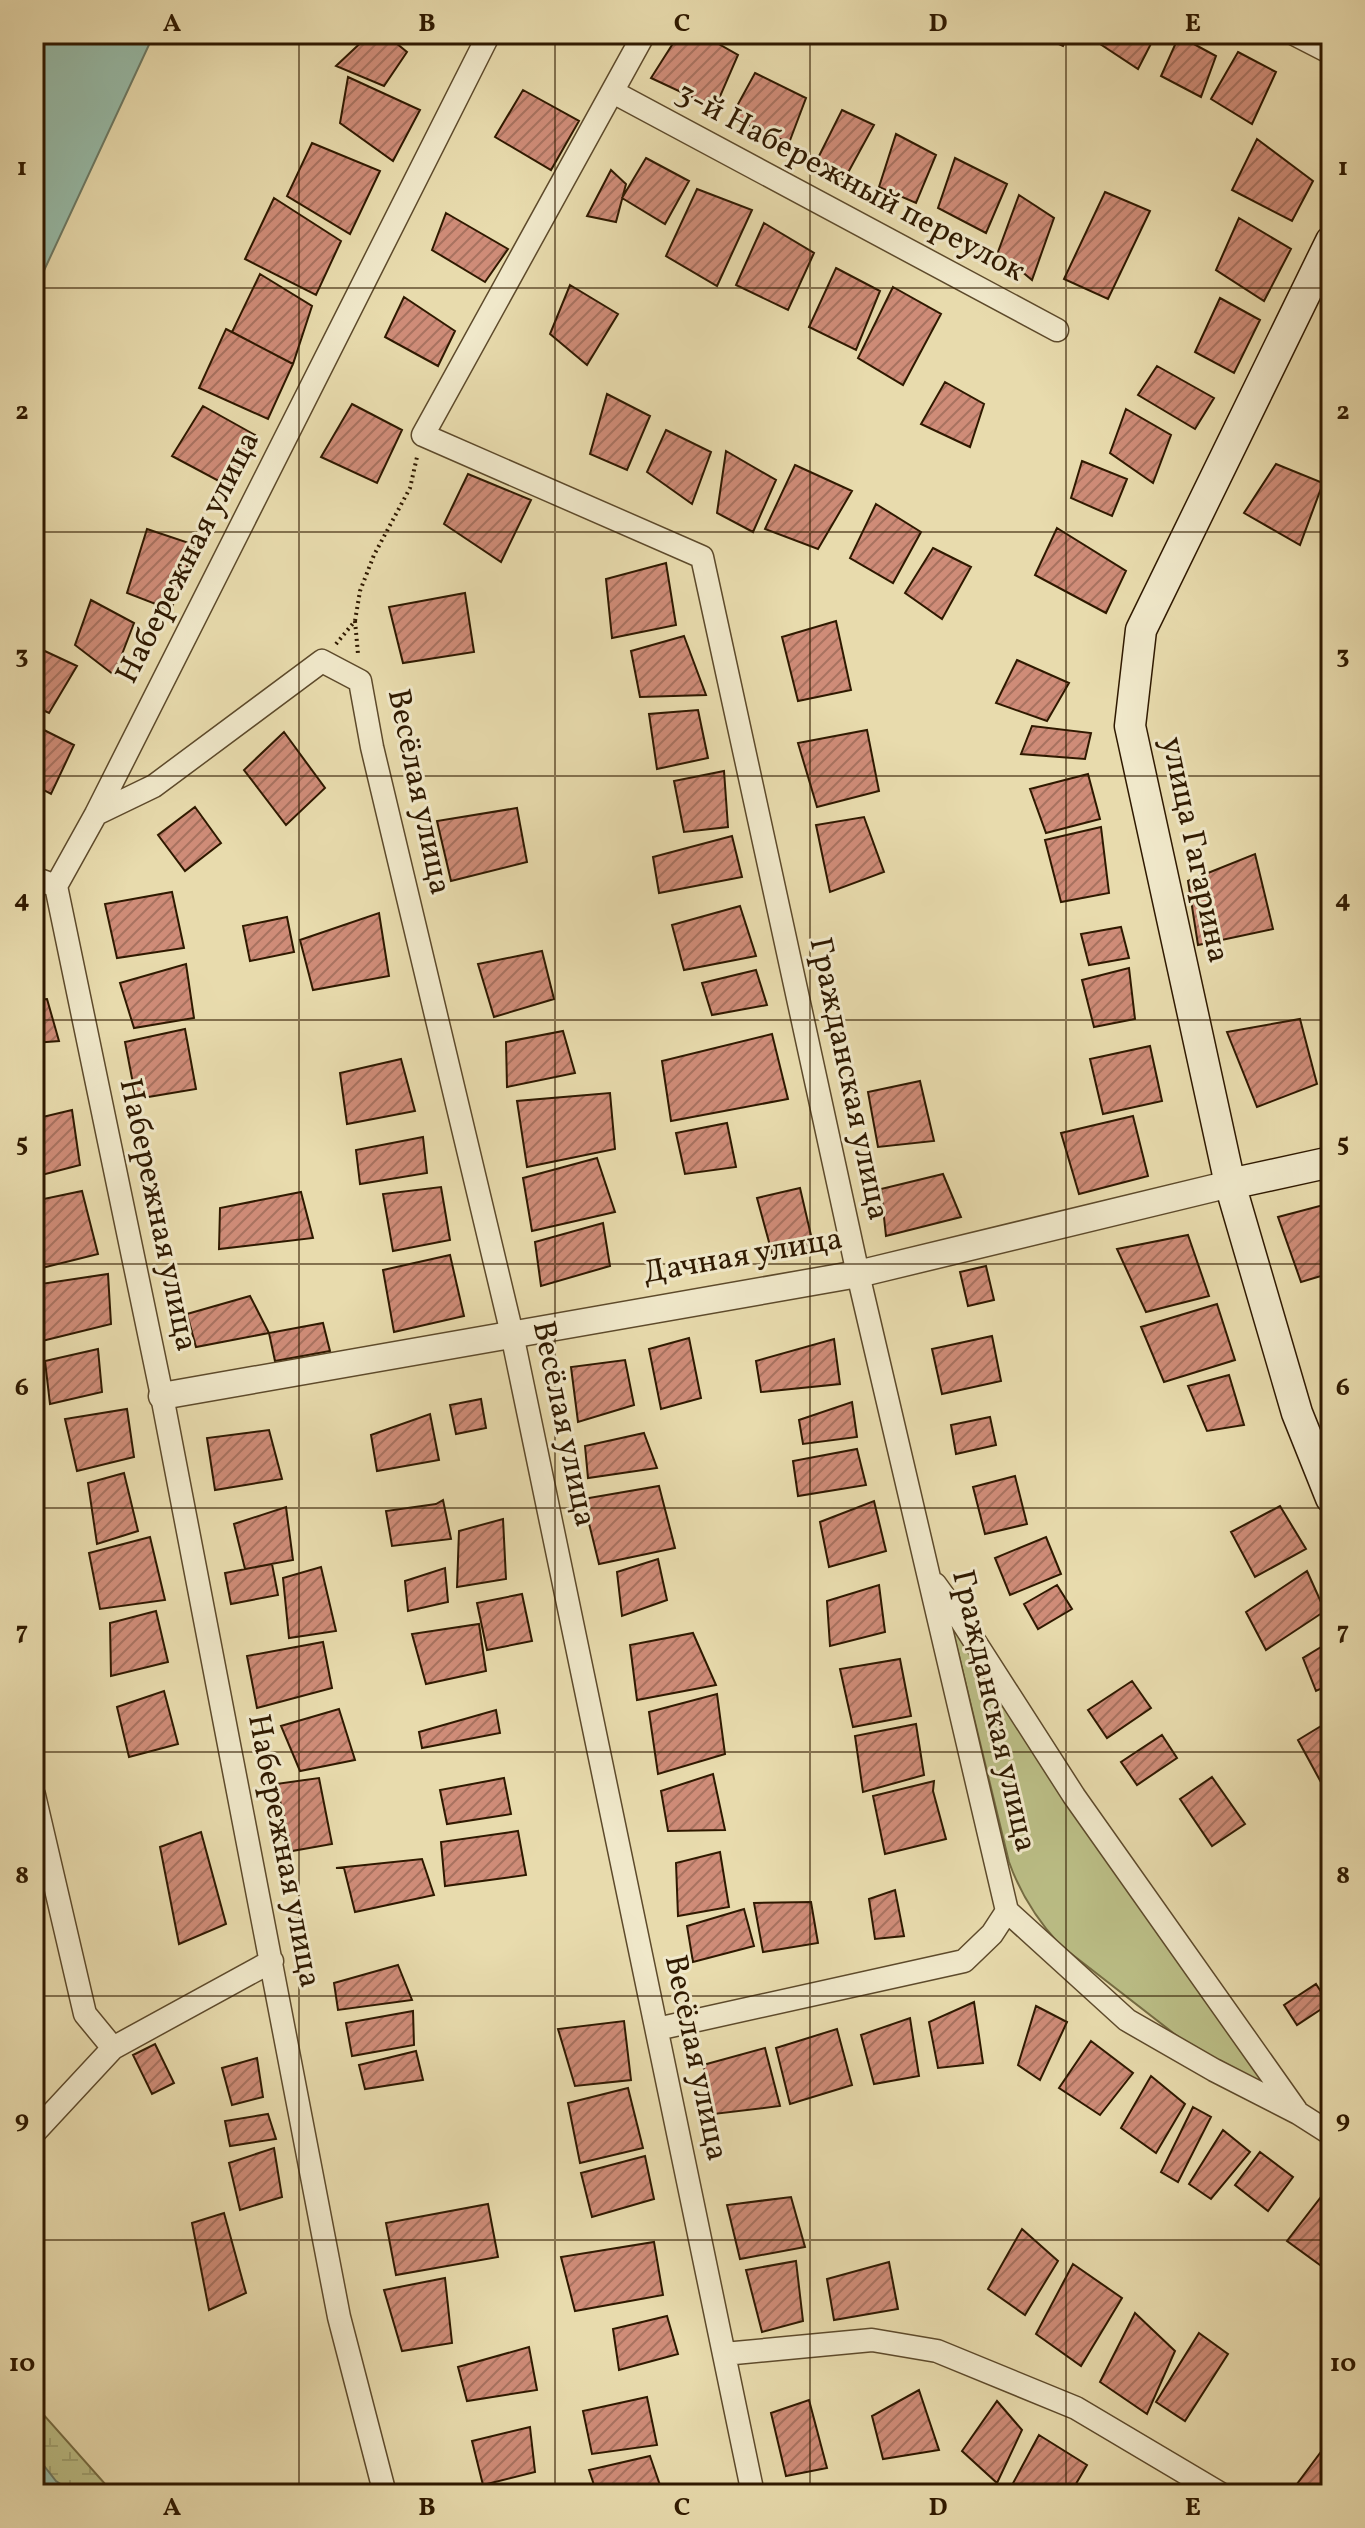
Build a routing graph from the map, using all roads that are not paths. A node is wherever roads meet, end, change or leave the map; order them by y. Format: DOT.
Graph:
graph roads {
  1 [pos="489,34"];
  2 [pos="644,34"];
  3 [pos="1294,34"];
  4 [pos="1331,53"];
  5 [pos="613,92"];
  6 [pos="1331,241"];
  7 [pos="1057,330"];
  8 [pos="96,814"];
  9 [pos="34,878"];
  10 [pos="56,886"];
  11 [pos="1331,1162"];
  12 [pos="1230,1184"];
  13 [pos="858,1274"];
  14 [pos="512,1334"];
  15 [pos="162,1396"];
  16 [pos="1331,1498"];
  17 [pos="929,1577"];
  18 [pos="34,1795"];
  19 [pos="1007,1911"];
  20 [pos="272,1961"];
  21 [pos="657,2029"];
  22 [pos="113,2048"];
  23 [pos="1298,2113"];
  24 [pos="34,2133"];
  25 [pos="1331,2134"];
  26 [pos="724,2354"];
  27 [pos="385,2494"];
  28 [pos="753,2494"];
  29 [pos="1221,2494"];
  1 -- 8 [label="street, Набережная улица"];
  2 -- 5 [label="street"];
  3 -- 4 [label="street"];
  5 -- 7 [label="street, 3-й Набережный переулок"];
  5 -- 13 [label="street, Гражданская улица"];
  6 -- 12 [label="main road, улица Гагарина"];
  8 -- 10 [label="street, Набережная улица"];
  8 -- 14 [label="street, Весёлая улица"];
  9 -- 10 [label="street"];
  10 -- 15 [label="street, Набережная улица"];
  11 -- 12 [label="main road, Дачная улица"];
  12 -- 13 [label="street, Дачная улица"];
  12 -- 16 [label="main road, улица Гагарина"];
  13 -- 14 [label="street, Дачная улица"];
  13 -- 17 [label="street, Гражданская улица"];
  14 -- 15 [label="street, Дачная улица"];
  14 -- 21 [label="street, Весёлая улица"];
  15 -- 20 [label="street, Набережная улица"];
  17 -- 19 [label="street, Гражданская улица"];
  17 -- 23 [label="street"];
  18 -- 22 [label="street"];
  19 -- 21 [label="street"];
  19 -- 23 [label="street"];
  20 -- 22 [label="street"];
  20 -- 27 [label="street, Набережная улица"];
  21 -- 26 [label="street, Весёлая улица"];
  22 -- 24 [label="street"];
  23 -- 25 [label="street"];
  26 -- 28 [label="street, Весёлая улица"];
  26 -- 29 [label="street"];
}
